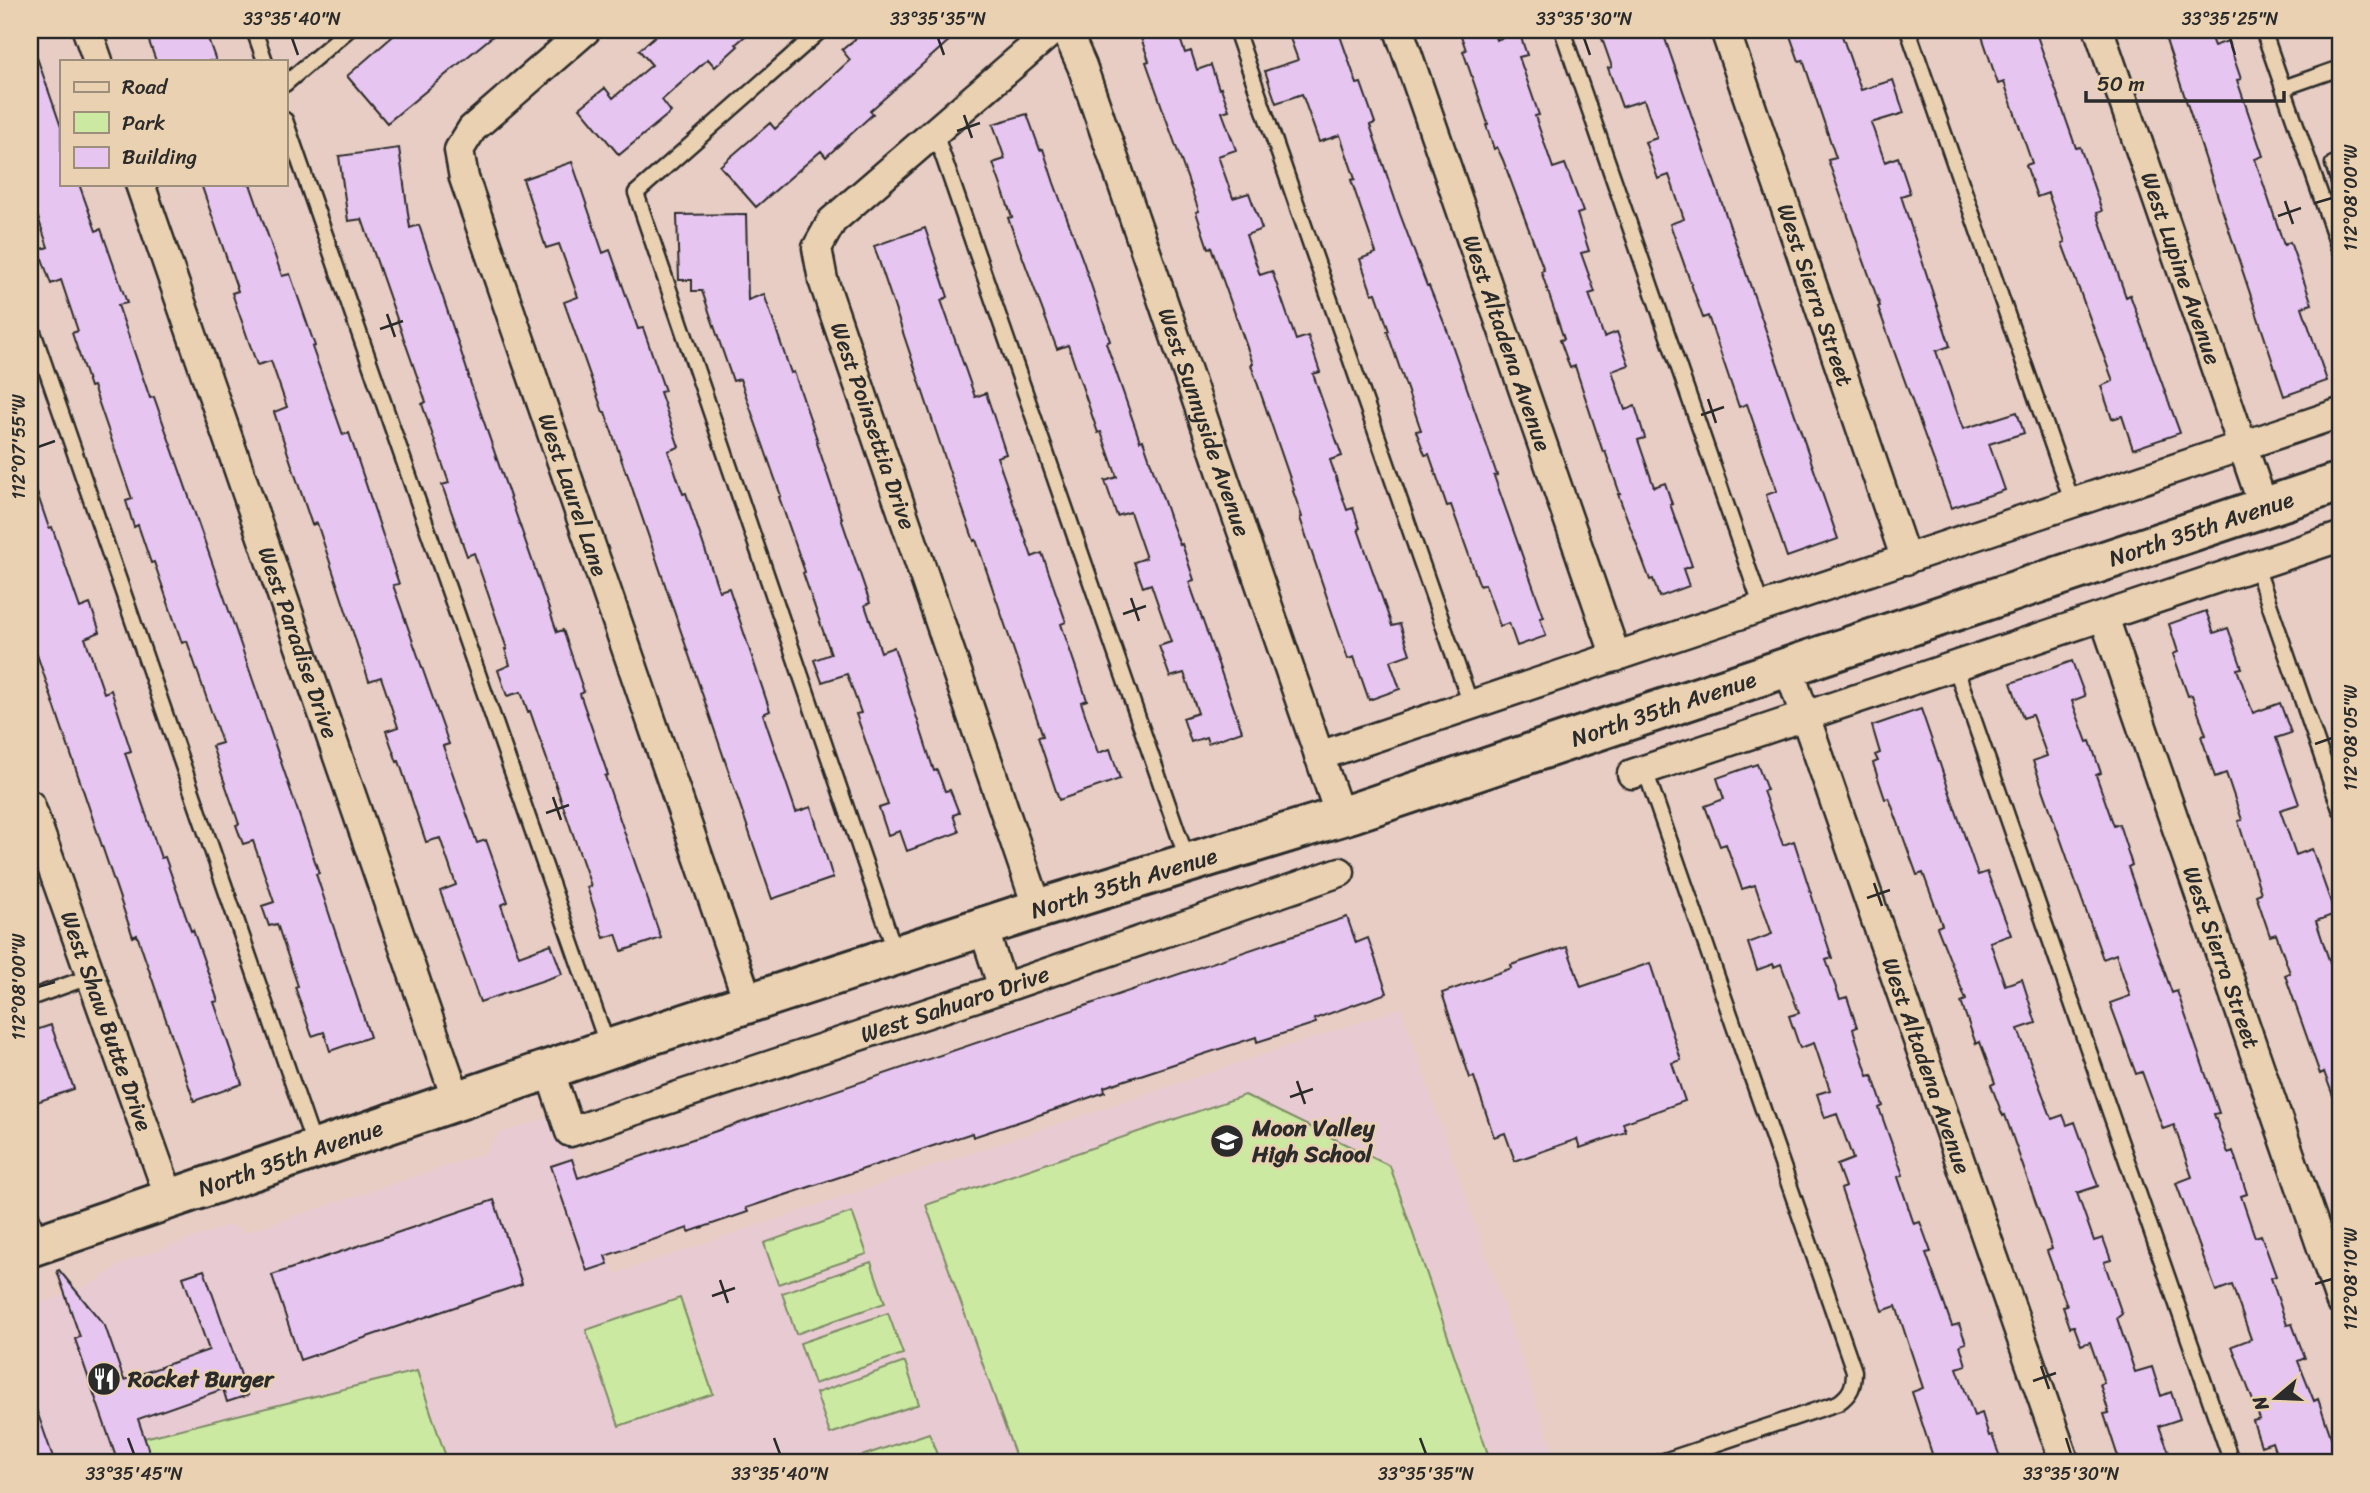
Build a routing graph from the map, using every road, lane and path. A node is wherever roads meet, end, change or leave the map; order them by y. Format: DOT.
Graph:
graph roads {
  1 [pos="87,30"];
  2 [pos="254,30"];
  3 [pos="348,30"];
  4 [pos="586,30"];
  5 [pos="821,30"];
  6 [pos="1053,30"];
  7 [pos="1066,30"];
  8 [pos="1236,30"];
  9 [pos="1399,30"];
  10 [pos="1562,30"];
  11 [pos="1725,30"];
  12 [pos="1908,30"];
  13 [pos="2099,30"];
  14 [pos="2263,30"];
  15 [pos="98,60"];
  16 [pos="265,60"];
  17 [pos="2340,68"];
  18 [pos="287,82"];
  19 [pos="2283,88"];
  20 [pos="287,126"];
  21 [pos="935,133"];
  22 [pos="2333,164"];
  23 [pos="2340,185"];
  24 [pos="141,186"];
  25 [pos="2340,251"];
  26 [pos="30,323"];
  27 [pos="2340,413"];
  28 [pos="2243,447"];
  29 [pos="2340,482"];
  30 [pos="2073,504"];
  31 [pos="2264,508"];
  32 [pos="2340,537"];
  33 [pos="1906,560"];
  34 [pos="2256,566"];
  35 [pos="1762,608"];
  36 [pos="2104,617"];
  37 [pos="1616,657"];
  38 [pos="1955,666"];
  39 [pos="1788,667"];
  40 [pos="1471,705"];
  41 [pos="1805,716"];
  42 [pos="1319,756"];
  43 [pos="1639,772"];
  44 [pos="30,805"];
  45 [pos="2340,809"];
  46 [pos="1340,816"];
  47 [pos="1188,863"];
  48 [pos="1340,872"];
  49 [pos="1038,909"];
  50 [pos="983,927"];
  51 [pos="897,955"];
  52 [pos="89,977"];
  53 [pos="1003,988"];
  54 [pos="30,998"];
  55 [pos="749,1004"];
  56 [pos="608,1049"];
  57 [pos="549,1069"];
  58 [pos="457,1101"];
  59 [pos="316,1149"];
  60 [pos="170,1199"];
  61 [pos="33,1234"];
  62 [pos="2340,1300"];
  63 [pos="1658,1463"];
  64 [pos="2065,1463"];
  65 [pos="2232,1463"];
  1 -- 15 [label="street"];
  2 -- 16 [label="lane"];
  3 -- 18 [label="lane"];
  4 -- 55 [label="street, West Laurel Lane"];
  5 -- 51 [label="lane"];
  6 -- 21 [label="street, West Poinsettia Drive"];
  7 -- 42 [label="street, West Sunnyside Avenue"];
  8 -- 40 [label="lane"];
  9 -- 37 [label="street, West Altadena Avenue"];
  10 -- 35 [label="lane"];
  11 -- 33 [label="street, West Sierra Street"];
  12 -- 30 [label="lane"];
  13 -- 28 [label="street, West Lupine Avenue"];
  14 -- 19 [label="lane"];
  17 -- 19 [label="lane"];
  19 -- 25 [label="lane"];
  20 -- 56 [label="lane"];
  21 -- 47 [label="lane"];
  21 -- 49 [label="street, West Poinsettia Drive"];
  22 -- 23 [label="lane"];
  24 -- 58 [label="street, West Paradise Drive"];
  26 -- 59 [label="lane"];
  27 -- 28 [label="street"];
  28 -- 30 [label="street"];
  28 -- 31 [label="street, West Lupine Avenue"];
  29 -- 31 [label="main road, North 35th Avenue"];
  30 -- 33 [label="street"];
  31 -- 39 [label="main road, North 35th Avenue"];
  32 -- 34 [label="street"];
  33 -- 35 [label="street"];
  34 -- 36 [label="street"];
  34 -- 45 [label="lane"];
  35 -- 37 [label="street"];
  36 -- 38 [label="street"];
  36 -- 62 [label="street, West Sierra Street"];
  37 -- 40 [label="street"];
  38 -- 41 [label="street"];
  38 -- 65 [label="lane"];
  39 -- 41 [label="street, West Altadena Avenue"];
  39 -- 46 [label="main road, North 35th Avenue"];
  40 -- 42 [label="street"];
  41 -- 43 [label="street"];
  41 -- 64 [label="street, West Altadena Avenue"];
  42 -- 46 [label="street, West Sunnyside Avenue"];
  43 -- 63 [label="lane"];
  44 -- 52 [label="street, West Shaw Butte Drive"];
  46 -- 47 [label="main road, North 35th Avenue"];
  47 -- 49 [label="main road, North 35th Avenue"];
  48 -- 53 [label="street, West Sahuaro Drive"];
  49 -- 50 [label="main road, North 35th Avenue"];
  50 -- 51 [label="main road, North 35th Avenue"];
  50 -- 53 [label="street"];
  51 -- 55 [label="main road, North 35th Avenue"];
  52 -- 54 [label="lane"];
  52 -- 60 [label="street, West Shaw Butte Drive"];
  53 -- 57 [label="street, West Sahuaro Drive"];
  55 -- 56 [label="main road, North 35th Avenue"];
  56 -- 57 [label="main road, North 35th Avenue"];
  57 -- 58 [label="main road, North 35th Avenue"];
  58 -- 59 [label="main road, North 35th Avenue"];
  59 -- 60 [label="main road, North 35th Avenue"];
  60 -- 61 [label="main road, North 35th Avenue"];
}
